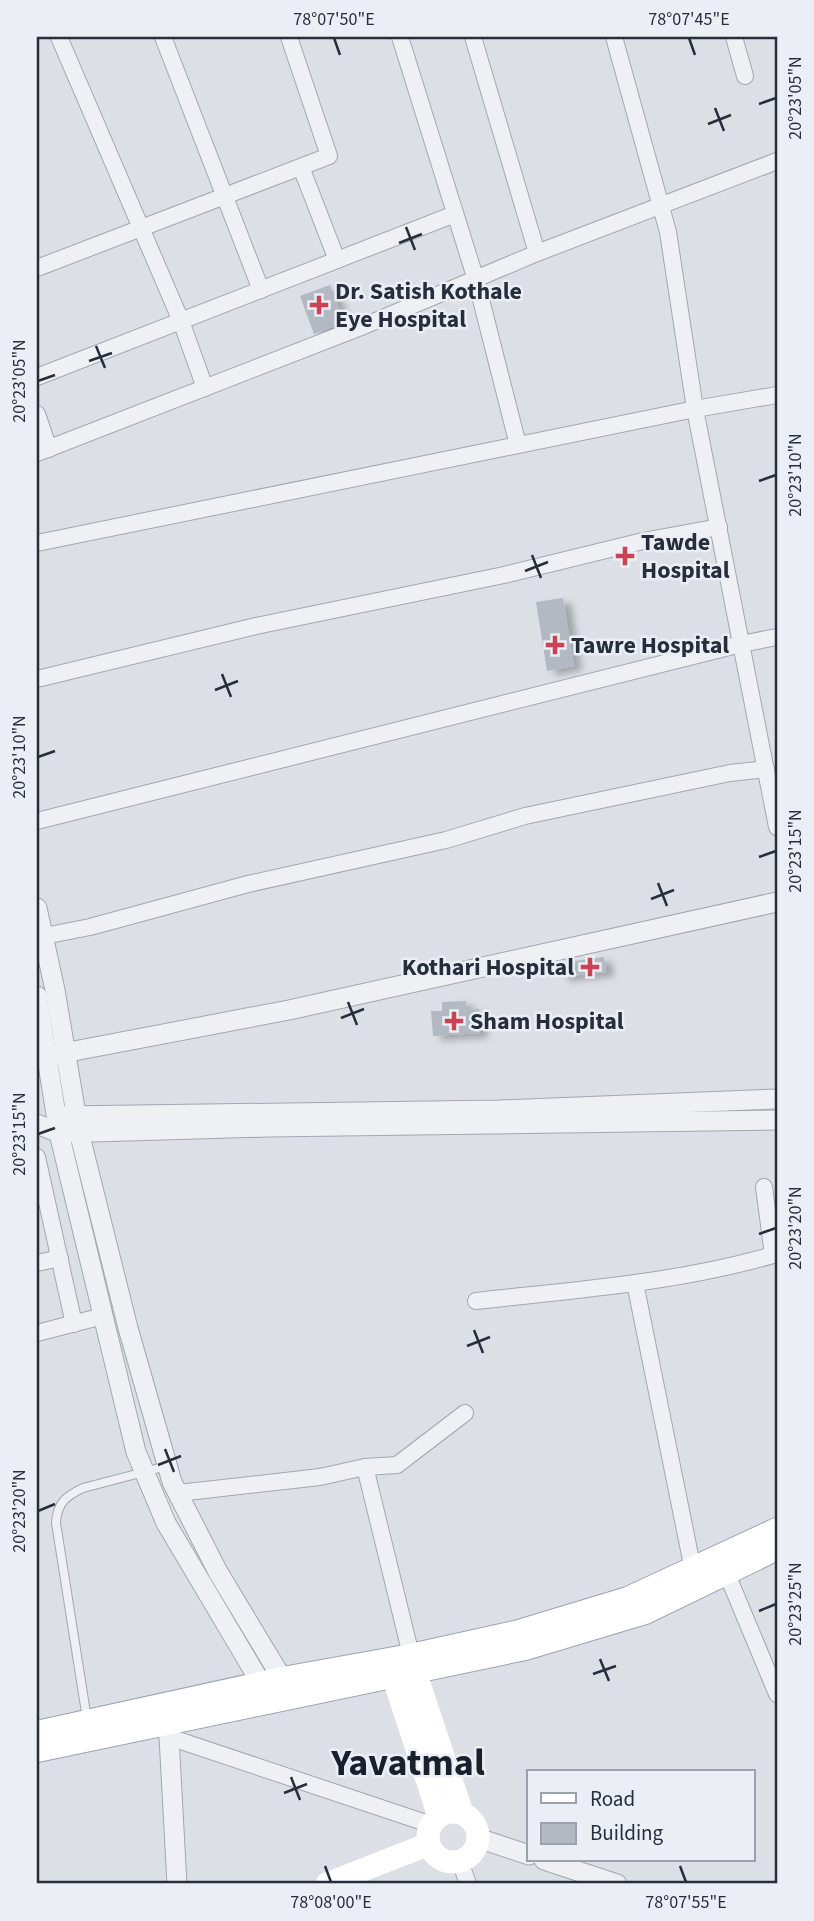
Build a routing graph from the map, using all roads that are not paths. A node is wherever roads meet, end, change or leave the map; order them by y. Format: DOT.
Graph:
graph roads {
  1 [pos="59,37"];
  2 [pos="163,37"];
  3 [pos="289,37"];
  4 [pos="400,37"];
  5 [pos="473,37"];
  6 [pos="614,37"];
  7 [pos="734,37"];
  8 [pos="745,76"];
  9 [pos="777,161"];
  10 [pos="301,167"];
  11 [pos="224,196"];
  12 [pos="661,206"];
  13 [pos="455,214"];
  14 [pos="140,229"];
  15 [pos="537,253"];
  16 [pos="337,260"];
  17 [pos="37,268"];
  18 [pos="476,280"];
  19 [pos="261,290"];
  20 [pos="181,321"];
  21 [pos="37,377"];
  22 [pos="205,388"];
  23 [pos="777,395"];
  24 [pos="695,409"];
  25 [pos="37,414"];
  26 [pos="518,445"];
  27 [pos="43,451"];
  28 [pos="719,527"];
  29 [pos="37,543"];
  30 [pos="777,637"];
  31 [pos="741,644"];
  32 [pos="37,679"];
  33 [pos="766,769"];
  34 [pos="37,821"];
  35 [pos="777,827"];
  36 [pos="777,901"];
  37 [pos="37,908"];
  38 [pos="44,936"];
  39 [pos="37,997"];
  40 [pos="55,1055"];
  41 [pos="777,1099"];
  42 [pos="516,1117"];
  43 [pos="777,1120"];
  44 [pos="58,1124"];
  45 [pos="37,1157"];
  46 [pos="764,1187"];
  47 [pos="43,1206"];
  48 [pos="60,1258"];
  49 [pos="37,1264"];
  50 [pos="635,1283"];
  51 [pos="476,1301"];
  52 [pos="103,1317"];
  53 [pos="74,1324"];
  54 [pos="37,1333"];
  55 [pos="465,1413"];
  56 [pos="167,1466"];
  57 [pos="365,1467"];
  58 [pos="144,1473"];
  59 [pos="178,1493"];
  60 [pos="777,1530"];
  61 [pos="777,1548"];
  62 [pos="727,1574"];
  63 [pos="695,1578"];
  64 [pos="406,1668"];
  65 [pos="277,1691"];
  66 [pos="777,1694"];
  67 [pos="88,1731"];
  68 [pos="168,1731"];
  69 [pos="37,1733"];
  70 [pos="37,1751"];
  71 [pos="441,1825"];
  72 [pos="478,1838"];
  73 [pos="527,1854"];
  74 [pos="460,1861"];
  75 [pos="550,1862"];
  76 [pos="177,1884"];
  77 [pos="327,1884"];
  78 [pos="468,1884"];
  79 [pos="617,1884"];
  1 -- 14 [label="street"];
  2 -- 11 [label="street"];
  3 -- 10 [label="street"];
  4 -- 13 [label="street"];
  5 -- 15 [label="street"];
  6 -- 12 [label="street"];
  7 -- 8 [label="street"];
  9 -- 12 [label="street"];
  10 -- 11 [label="street"];
  10 -- 16 [label="street"];
  11 -- 14 [label="street"];
  11 -- 19 [label="street"];
  12 -- 15 [label="street"];
  12 -- 24 [label="street"];
  13 -- 16 [label="street"];
  13 -- 18 [label="street"];
  14 -- 17 [label="street"];
  14 -- 20 [label="street"];
  15 -- 18 [label="street"];
  16 -- 19 [label="street"];
  18 -- 22 [label="street"];
  18 -- 26 [label="street"];
  19 -- 20 [label="street"];
  20 -- 21 [label="street"];
  20 -- 22 [label="street"];
  22 -- 27 [label="street"];
  23 -- 24 [label="street"];
  24 -- 26 [label="street"];
  24 -- 28 [label="street"];
  25 -- 27 [label="street"];
  26 -- 29 [label="street"];
  28 -- 31 [label="street"];
  28 -- 32 [label="street"];
  30 -- 31 [label="street"];
  31 -- 33 [label="street"];
  31 -- 34 [label="street"];
  33 -- 35 [label="street"];
  33 -- 38 [label="street"];
  36 -- 40 [label="street"];
  37 -- 38 [label="street"];
  38 -- 40 [label="street"];
  39 -- 40 [label="street"];
  40 -- 44 [label="street"];
  41 -- 42 [label="street"];
  42 -- 43 [label="street"];
  42 -- 44 [label="street"];
  44 -- 52 [label="street"];
  44 -- 56 [label="street"];
  45 -- 47 [label="street"];
  46 -- 50 [label="street"];
  47 -- 48 [label="street"];
  48 -- 49 [label="street"];
  48 -- 53 [label="street"];
  50 -- 51 [label="street"];
  50 -- 63 [label="street"];
  52 -- 53 [label="street"];
  52 -- 58 [label="street"];
  53 -- 54 [label="street"];
  55 -- 57 [label="street"];
  56 -- 58 [label="lane"];
  56 -- 59 [label="street"];
  57 -- 59 [label="street"];
  57 -- 64 [label="street"];
  58 -- 65 [label="street"];
  58 -- 67 [label="lane"];
  59 -- 65 [label="street"];
  60 -- 63 [label="main road"];
  61 -- 62 [label="main road"];
  62 -- 63 [label="main road"];
  62 -- 66 [label="street"];
  63 -- 64 [label="main road"];
  64 -- 65 [label="main road"];
  64 -- 71 [label="main road"];
  65 -- 67 [label="main road"];
  65 -- 68 [label="main road"];
  67 -- 68 [label="main road"];
  67 -- 69 [label="main road"];
  67 -- 70 [label="main road"];
  68 -- 71 [label="street"];
  68 -- 76 [label="street"];
  71 -- 72 [label="main road"];
  71 -- 74 [label="main road"];
  71 -- 77 [label="main road"];
  72 -- 73 [label="street"];
  72 -- 74 [label="main road"];
  74 -- 78 [label="street"];
  75 -- 79 [label="street"];
}
